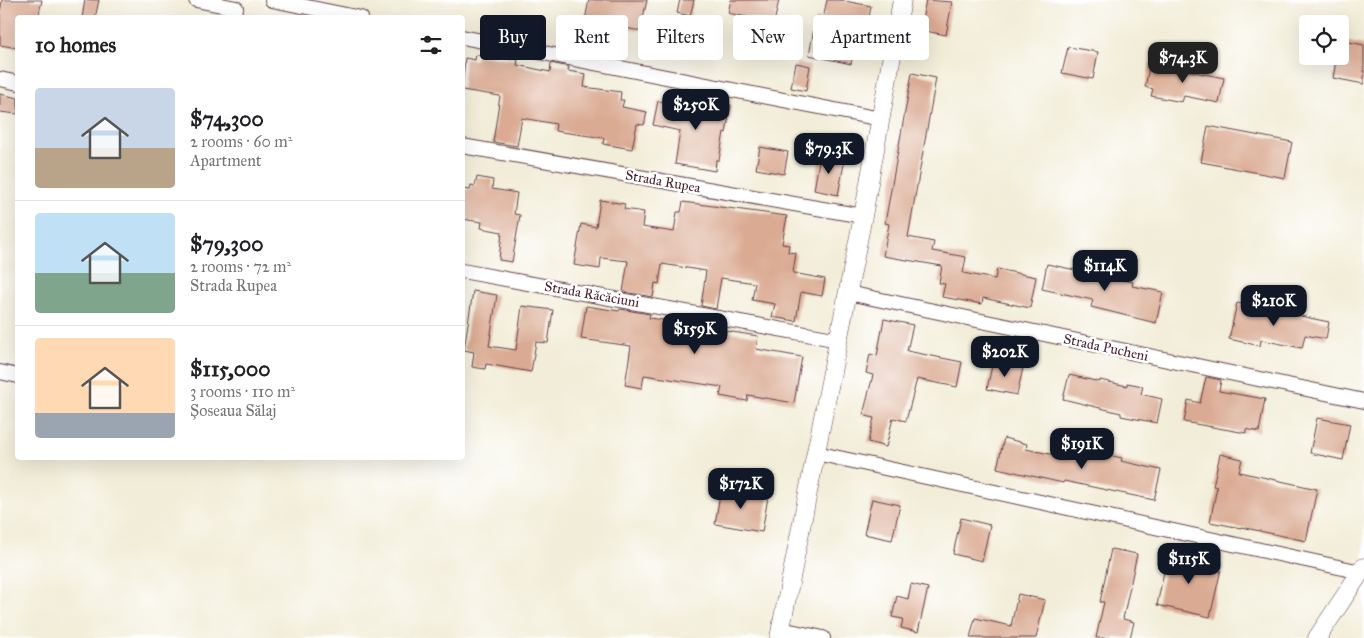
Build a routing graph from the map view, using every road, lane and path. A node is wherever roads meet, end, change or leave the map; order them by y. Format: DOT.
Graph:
graph roads {
  1 [pos="196,0"];
  2 [pos="272,0"];
  3 [pos="902,0"];
  4 [pos="236,8"];
  5 [pos="346,15"];
  6 [pos="465,38"];
  7 [pos="0,79"];
  8 [pos="15,82"];
  9 [pos="881,119"];
  10 [pos="465,147"];
  11 [pos="864,216"];
  12 [pos="465,272"];
  13 [pos="848,293"];
  14 [pos="839,340"];
  15 [pos="0,372"];
  16 [pos="15,375"];
  17 [pos="1364,401"];
  18 [pos="816,453"];
  19 [pos="1362,569"];
  20 [pos="780,633"];
  21 [pos="824,638"];
  22 [pos="1317,638"];
  1 -- 4 [label="street"];
  2 -- 5 [label="street"];
  3 -- 9 [label="street"];
  6 -- 9 [label="street"];
  7 -- 8 [label="street"];
  9 -- 11 [label="street"];
  10 -- 11 [label="street, Strada Rupea"];
  11 -- 13 [label="street"];
  12 -- 14 [label="street, Strada Răcăciuni"];
  13 -- 14 [label="street"];
  13 -- 17 [label="street, Strada Pucheni"];
  14 -- 18 [label="street"];
  15 -- 16 [label="street"];
  18 -- 19 [label="street"];
  18 -- 20 [label="street"];
  19 -- 22 [label="street"];
  20 -- 21 [label="street"];
}
